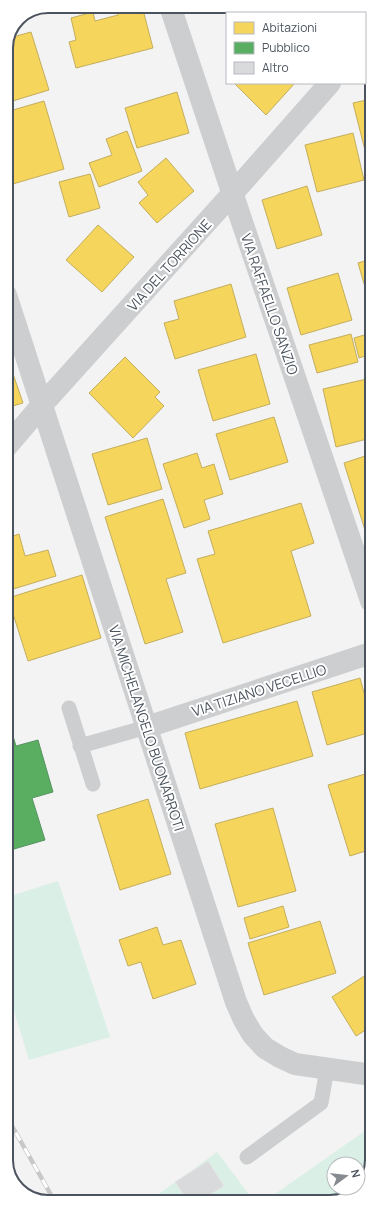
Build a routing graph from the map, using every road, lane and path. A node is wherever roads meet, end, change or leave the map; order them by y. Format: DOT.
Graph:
graph roads {
  1 [pos="172,13"];
  2 [pos="329,84"];
  3 [pos="232,194"];
  4 [pos="13,316"];
  5 [pos="42,405"];
  6 [pos="13,438"];
  7 [pos="365,583"];
  8 [pos="365,655"];
  9 [pos="69,708"];
  10 [pos="146,727"];
  11 [pos="80,746"];
  12 [pos="92,784"];
  13 [pos="327,1069"];
  14 [pos="365,1074"];
  15 [pos="247,1157"];
  1 -- 3 [label="street, VIA RAFFAELLO SANZIO"];
  2 -- 3 [label="street, VIA DEL TORRIONE"];
  3 -- 5 [label="street, VIA DEL TORRIONE"];
  3 -- 7 [label="street, VIA RAFFAELLO SANZIO"];
  4 -- 5 [label="street, VIA MICHELANGELO BUONARROTI"];
  5 -- 6 [label="street, VIA DEL TORRIONE"];
  5 -- 10 [label="street, VIA MICHELANGELO BUONARROTI"];
  8 -- 10 [label="street, VIA TIZIANO VECELLIO"];
  9 -- 11 [label="lane"];
  10 -- 11 [label="lane"];
  10 -- 13 [label="street, VIA MICHELANGELO BUONARROTI"];
  11 -- 12 [label="lane"];
  13 -- 14 [label="street, VIA MICHELANGELO BUONARROTI"];
  13 -- 15 [label="lane"];
}
